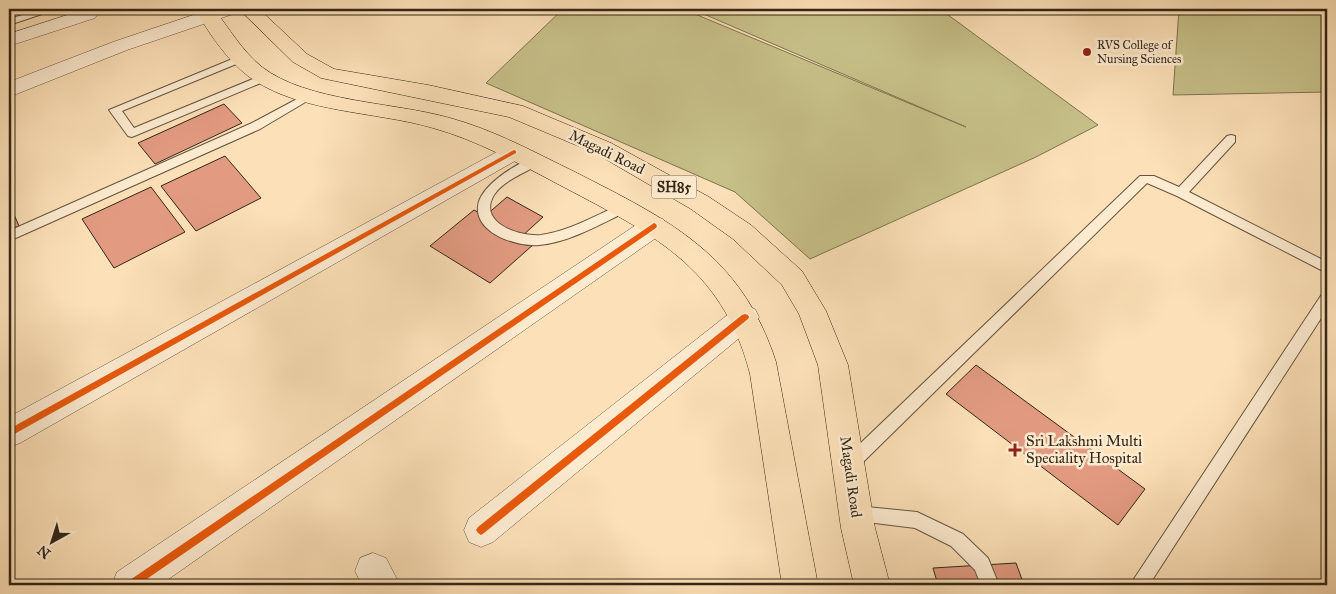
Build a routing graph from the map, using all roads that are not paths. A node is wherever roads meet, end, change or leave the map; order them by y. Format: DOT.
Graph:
graph roads {
  1 [pos="52,9"];
  2 [pos="248,9"];
  3 [pos="214,11"];
  4 [pos="9,22"];
  5 [pos="104,26"];
  6 [pos="9,40"];
  7 [pos="242,58"];
  8 [pos="264,78"];
  9 [pos="9,90"];
  10 [pos="310,95"];
  11 [pos="1231,139"];
  12 [pos="524,157"];
  13 [pos="1181,193"];
  14 [pos="624,208"];
  15 [pos="654,226"];
  16 [pos="9,236"];
  17 [pos="1327,268"];
  18 [pos="1327,298"];
  19 [pos="745,317"];
  20 [pos="9,433"];
  21 [pos="850,464"];
  22 [pos="857,514"];
  23 [pos="482,530"];
  24 [pos="130,585"];
  25 [pos="800,585"];
  26 [pos="872,585"];
  27 [pos="990,585"];
  28 [pos="1139,585"];
  1 -- 4 [label="lane"];
  2 -- 21 [label="main road, Magadi Road / SH85"];
  3 -- 5 [label="street"];
  3 -- 7 [label="main road, SH85"];
  5 -- 6 [label="street"];
  5 -- 9 [label="street"];
  7 -- 8 [label="main road, SH85"];
  7 -- 8 [label="lane"];
  8 -- 10 [label="main road, SH85"];
  10 -- 12 [label="main road, SH85"];
  10 -- 16 [label="lane"];
  11 -- 13 [label="lane"];
  12 -- 14 [label="main road, SH85"];
  12 -- 14 [label="lane"];
  12 -- 20 [label="street"];
  13 -- 17 [label="lane"];
  13 -- 21 [label="lane"];
  14 -- 15 [label="main road, SH85"];
  15 -- 19 [label="main road, SH85"];
  15 -- 24 [label="street"];
  18 -- 28 [label="lane"];
  19 -- 23 [label="street"];
  19 -- 25 [label="main road, SH85"];
  21 -- 22 [label="main road, Magadi Road / SH85"];
  22 -- 26 [label="main road, Magadi Road / SH85"];
  22 -- 27 [label="lane"];
}
